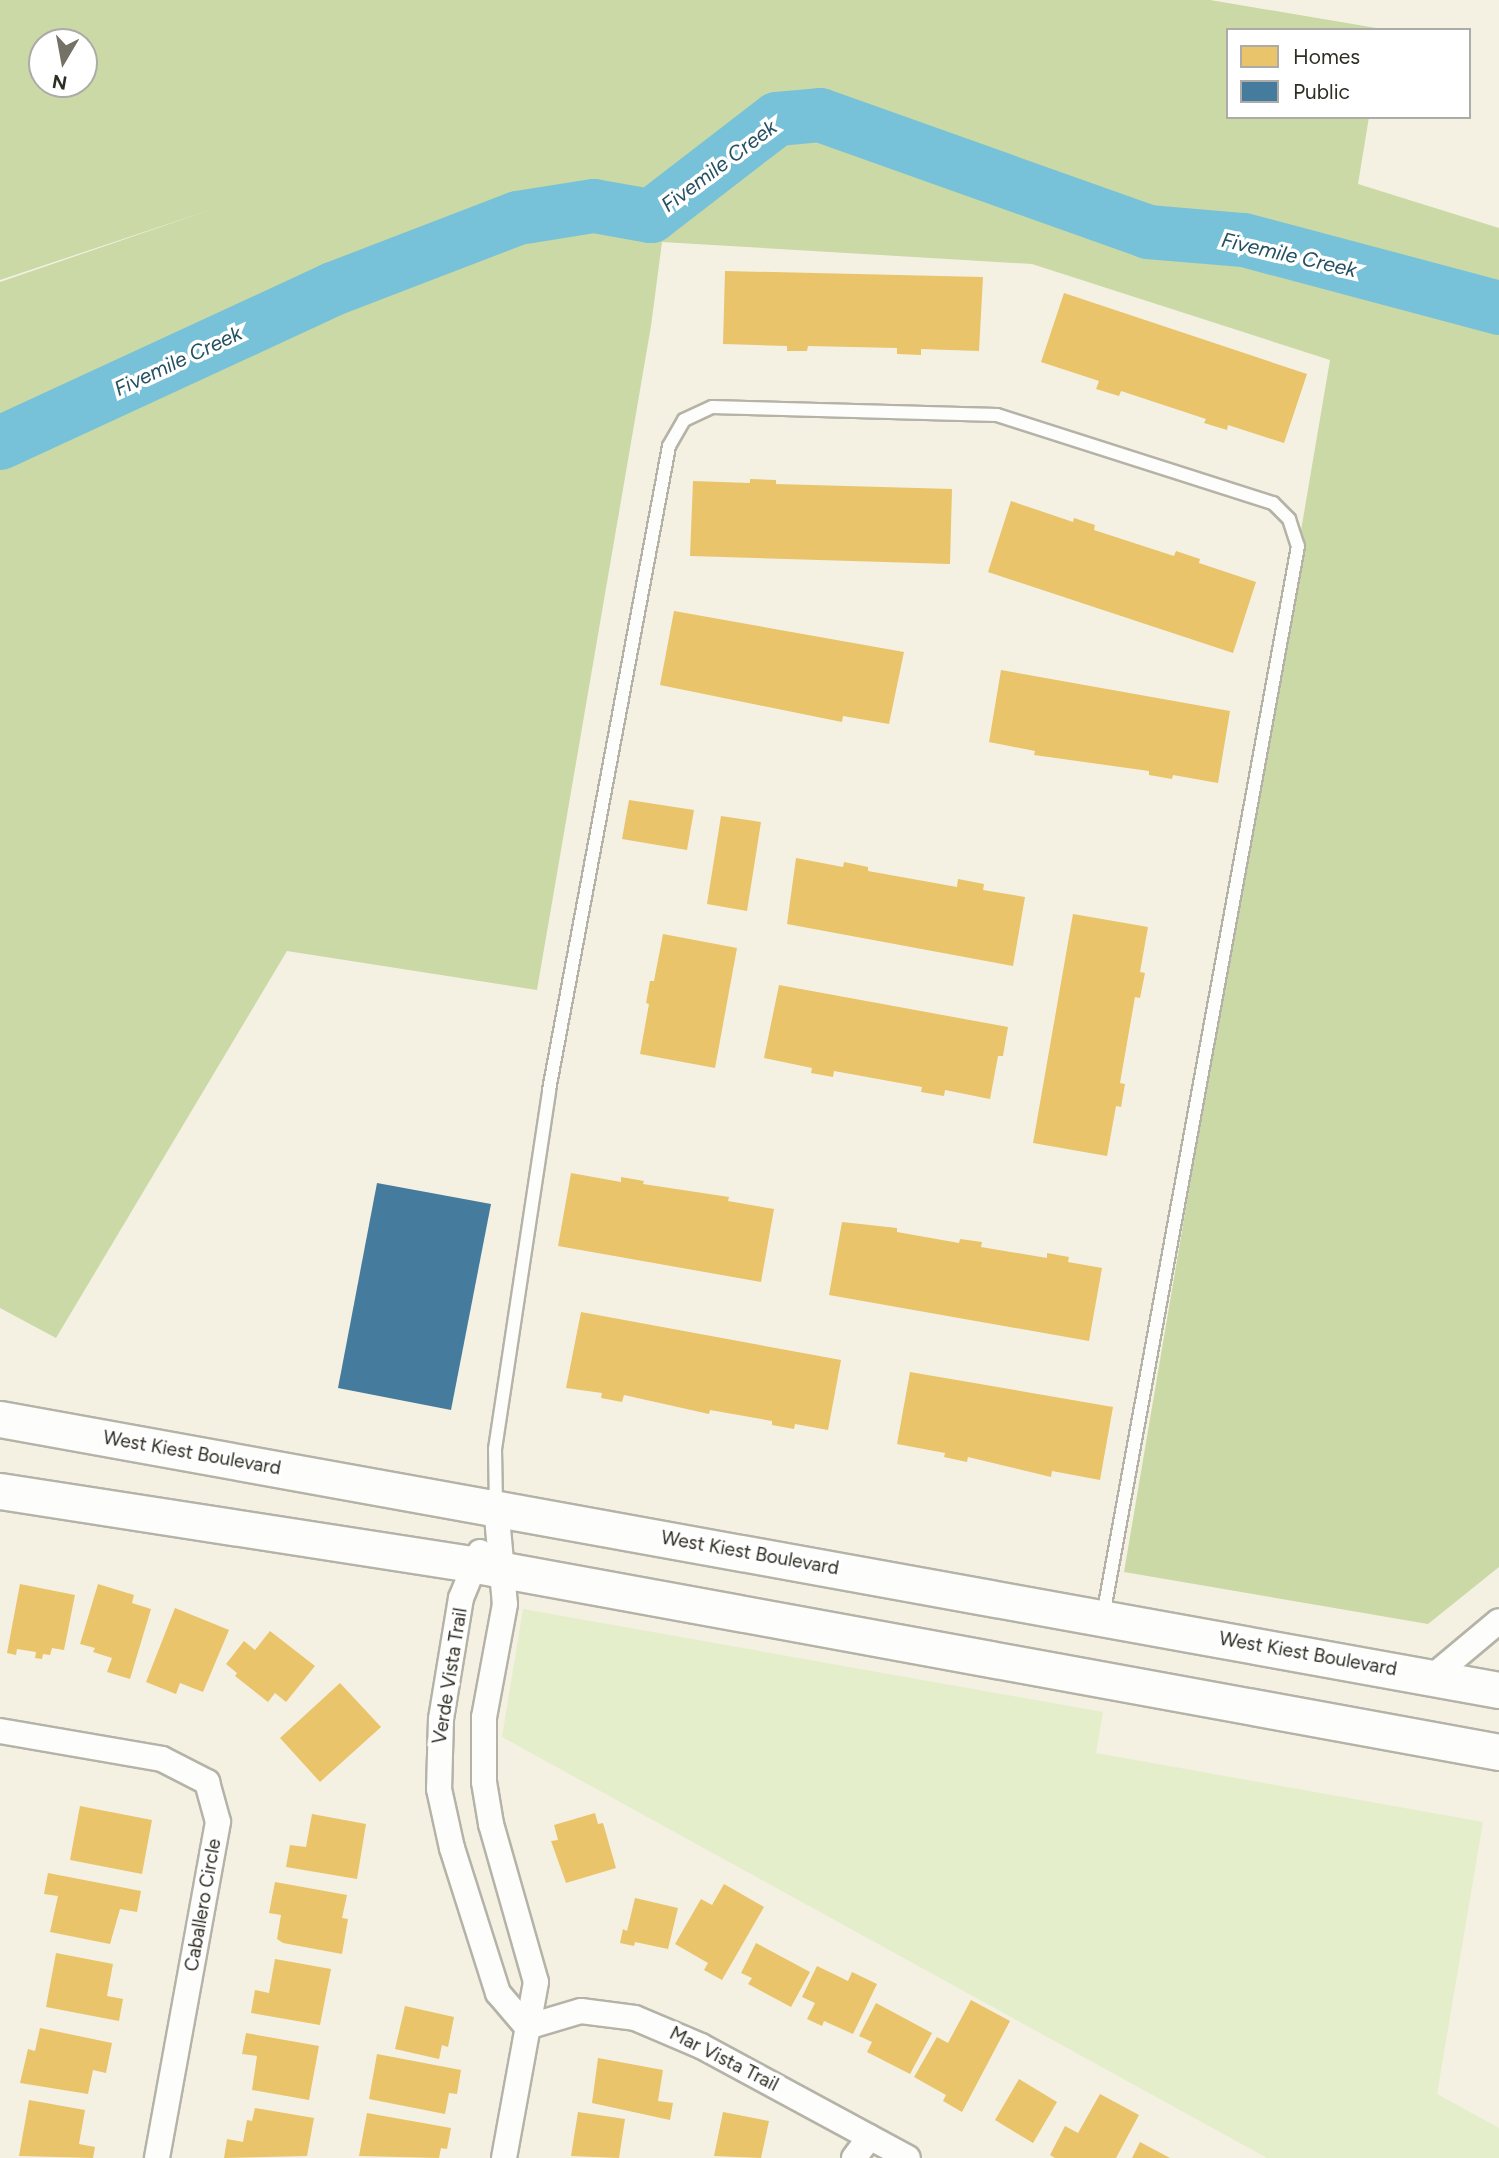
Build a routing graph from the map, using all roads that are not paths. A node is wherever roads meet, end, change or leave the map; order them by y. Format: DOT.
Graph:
graph roads {
  1 [pos="0,1419"];
  2 [pos="0,1491"];
  3 [pos="496,1506"];
  4 [pos="488,1568"];
  5 [pos="1103,1616"];
  6 [pos="1499,1621"];
  7 [pos="1432,1677"];
  8 [pos="1499,1690"];
  9 [pos="0,1731"];
  10 [pos="1499,1752"];
  11 [pos="527,2027"];
  12 [pos="870,2137"];
  13 [pos="157,2158"];
  14 [pos="504,2158"];
  15 [pos="854,2158"];
  16 [pos="908,2158"];
  1 -- 3 [label="main road, West Kiest Boulevard"];
  2 -- 4 [label="main road"];
  3 -- 4 [label="street, Verde Vista Trail"];
  3 -- 5 [label="main road, West Kiest Boulevard"];
  3 -- 5 [label="lane"];
  4 -- 10 [label="main road"];
  4 -- 11 [label="street, Verde Vista Trail"];
  4 -- 11 [label="street, Verde Vista Trail"];
  5 -- 7 [label="main road, West Kiest Boulevard"];
  6 -- 7 [label="street"];
  7 -- 8 [label="main road, West Kiest Boulevard"];
  9 -- 13 [label="street, Caballero Circle"];
  11 -- 12 [label="street, Mar Vista Trail"];
  11 -- 14 [label="street, Verde Vista Trail"];
  12 -- 15 [label="street"];
  12 -- 16 [label="street, Mar Vista Trail"];
}
